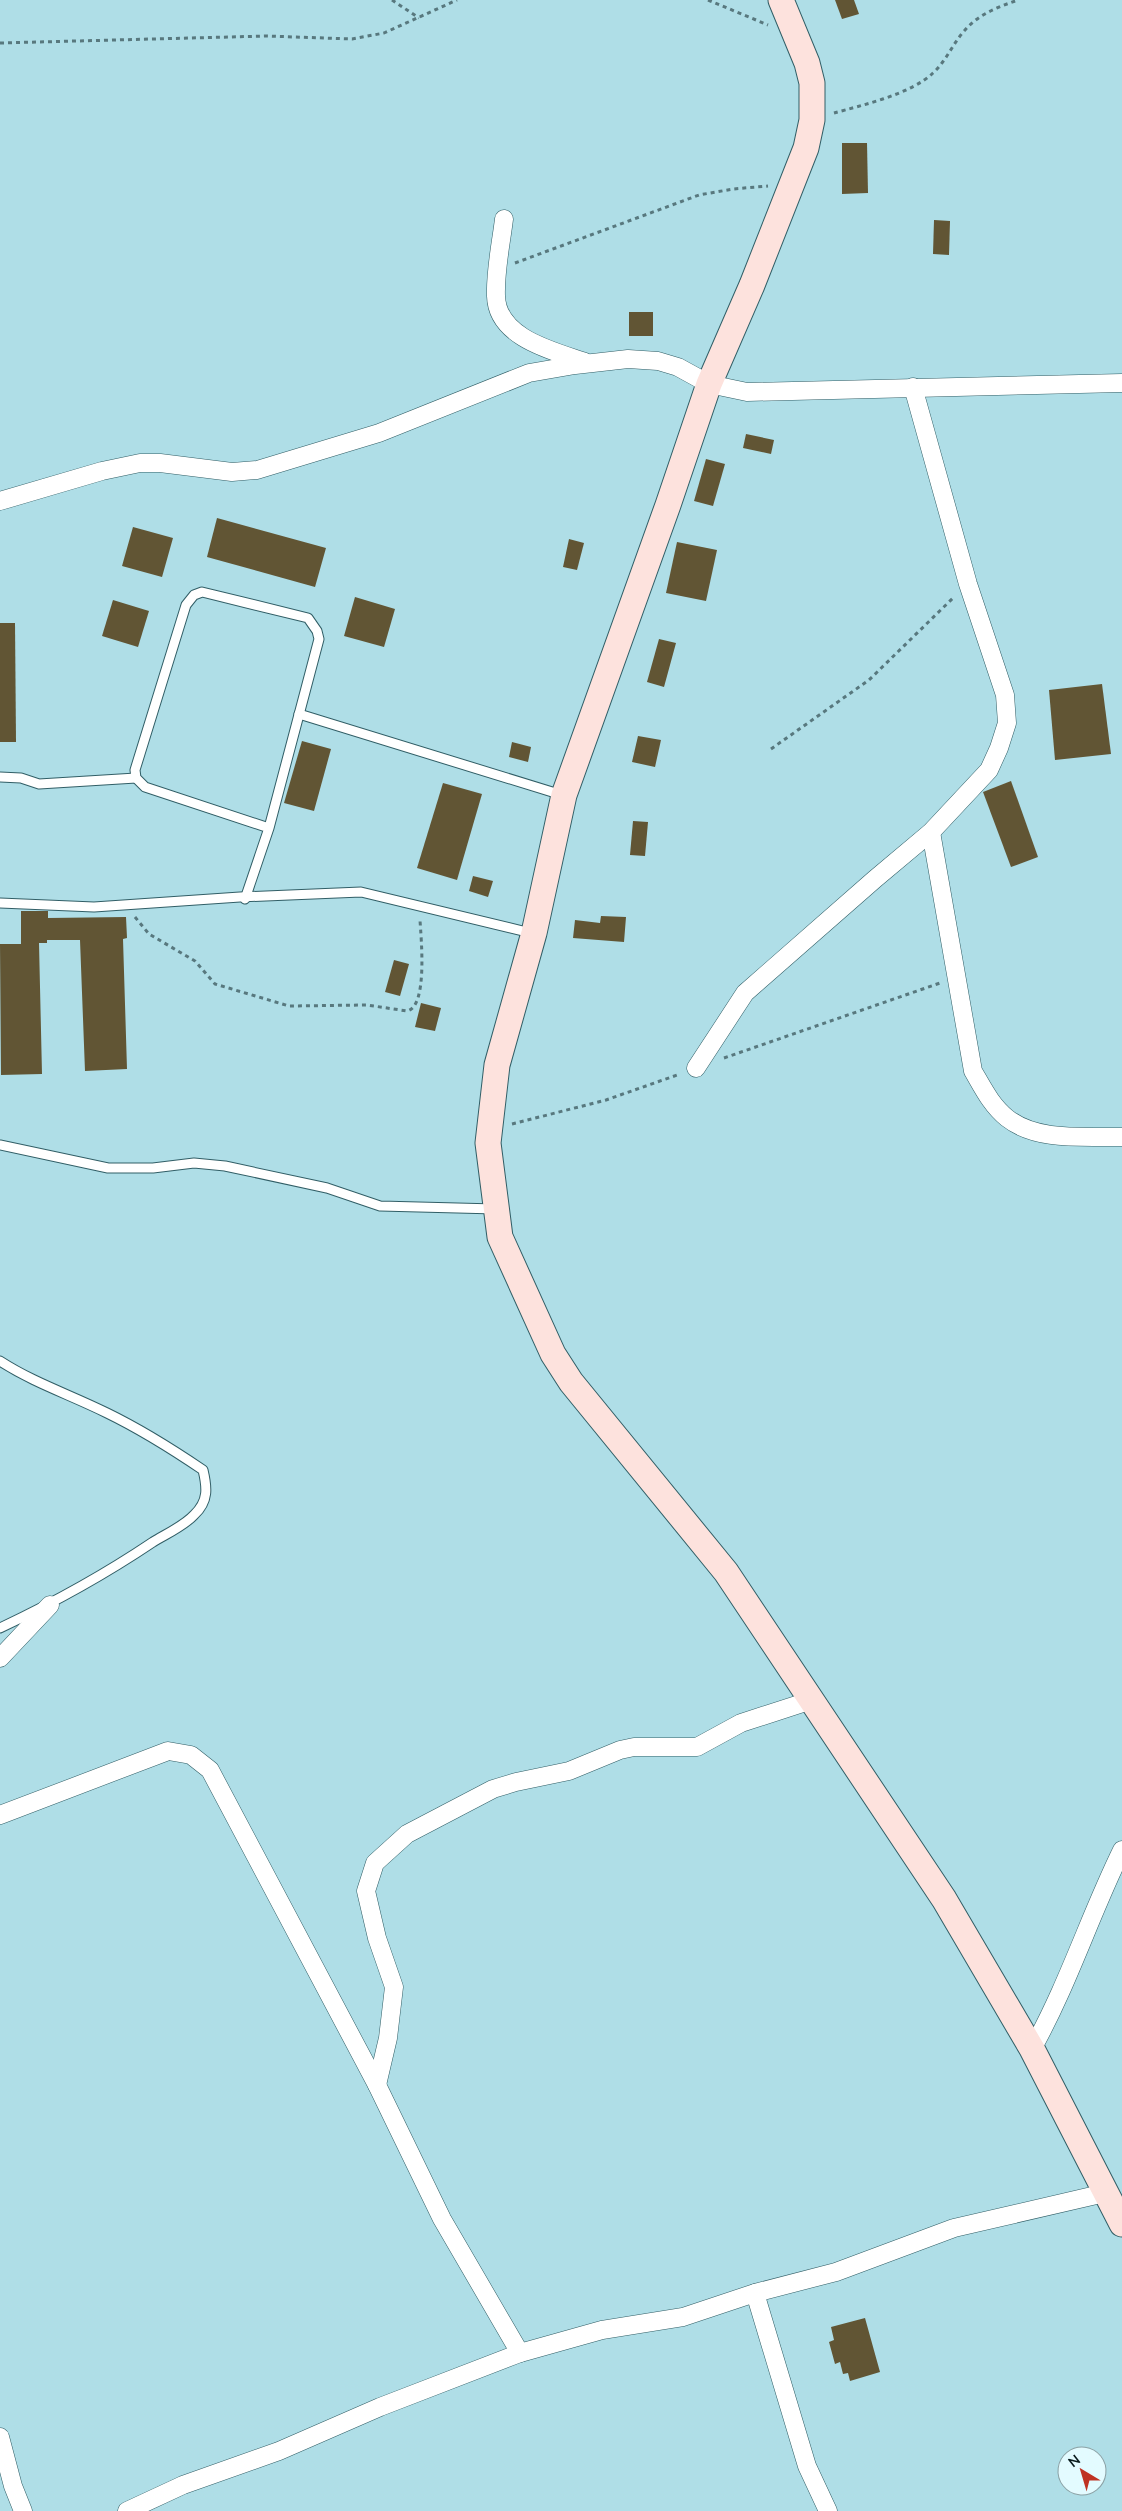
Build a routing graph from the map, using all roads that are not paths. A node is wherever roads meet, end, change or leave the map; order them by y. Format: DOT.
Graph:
graph roads {
  1 [pos="781,0"];
  2 [pos="504,219"];
  3 [pos="588,363"];
  4 [pos="1122,383"];
  5 [pos="709,384"];
  6 [pos="913,387"];
  7 [pos="0,501"];
  8 [pos="299,714"];
  9 [pos="0,777"];
  10 [pos="136,778"];
  11 [pos="564,795"];
  12 [pos="269,828"];
  13 [pos="931,832"];
  14 [pos="245,899"];
  15 [pos="0,904"];
  16 [pos="534,933"];
  17 [pos="696,1068"];
  18 [pos="1122,1137"];
  19 [pos="0,1145"];
  20 [pos="496,1209"];
  21 [pos="0,1361"];
  22 [pos="50,1605"];
  23 [pos="0,1628"];
  24 [pos="0,1658"];
  25 [pos="812,1700"];
  26 [pos="0,1815"];
  27 [pos="1122,1850"];
  28 [pos="1032,2049"];
  29 [pos="377,2085"];
  30 [pos="1105,2193"];
  31 [pos="1122,2224"];
  32 [pos="755,2293"];
  33 [pos="520,2353"];
  34 [pos="0,2437"];
  35 [pos="23,2511"];
  36 [pos="127,2511"];
  37 [pos="828,2511"];
  1 -- 5 [label="street"];
  2 -- 3 [label="street"];
  3 -- 5 [label="street"];
  3 -- 7 [label="street"];
  4 -- 6 [label="street"];
  5 -- 6 [label="street"];
  5 -- 11 [label="street"];
  6 -- 13 [label="street"];
  8 -- 10 [label="lane"];
  8 -- 11 [label="lane"];
  8 -- 12 [label="lane"];
  9 -- 10 [label="lane"];
  10 -- 12 [label="lane"];
  11 -- 16 [label="street"];
  12 -- 14 [label="lane"];
  13 -- 17 [label="street"];
  13 -- 18 [label="street"];
  14 -- 15 [label="lane"];
  14 -- 16 [label="lane"];
  16 -- 20 [label="street"];
  19 -- 20 [label="lane"];
  20 -- 25 [label="street"];
  21 -- 22 [label="lane"];
  22 -- 23 [label="lane"];
  22 -- 24 [label="street"];
  25 -- 28 [label="street"];
  25 -- 29 [label="street"];
  26 -- 29 [label="street"];
  27 -- 28 [label="street"];
  28 -- 30 [label="street"];
  29 -- 33 [label="street"];
  30 -- 31 [label="street"];
  30 -- 32 [label="street"];
  32 -- 33 [label="street"];
  32 -- 37 [label="street"];
  33 -- 36 [label="street"];
  34 -- 35 [label="street"];
}
